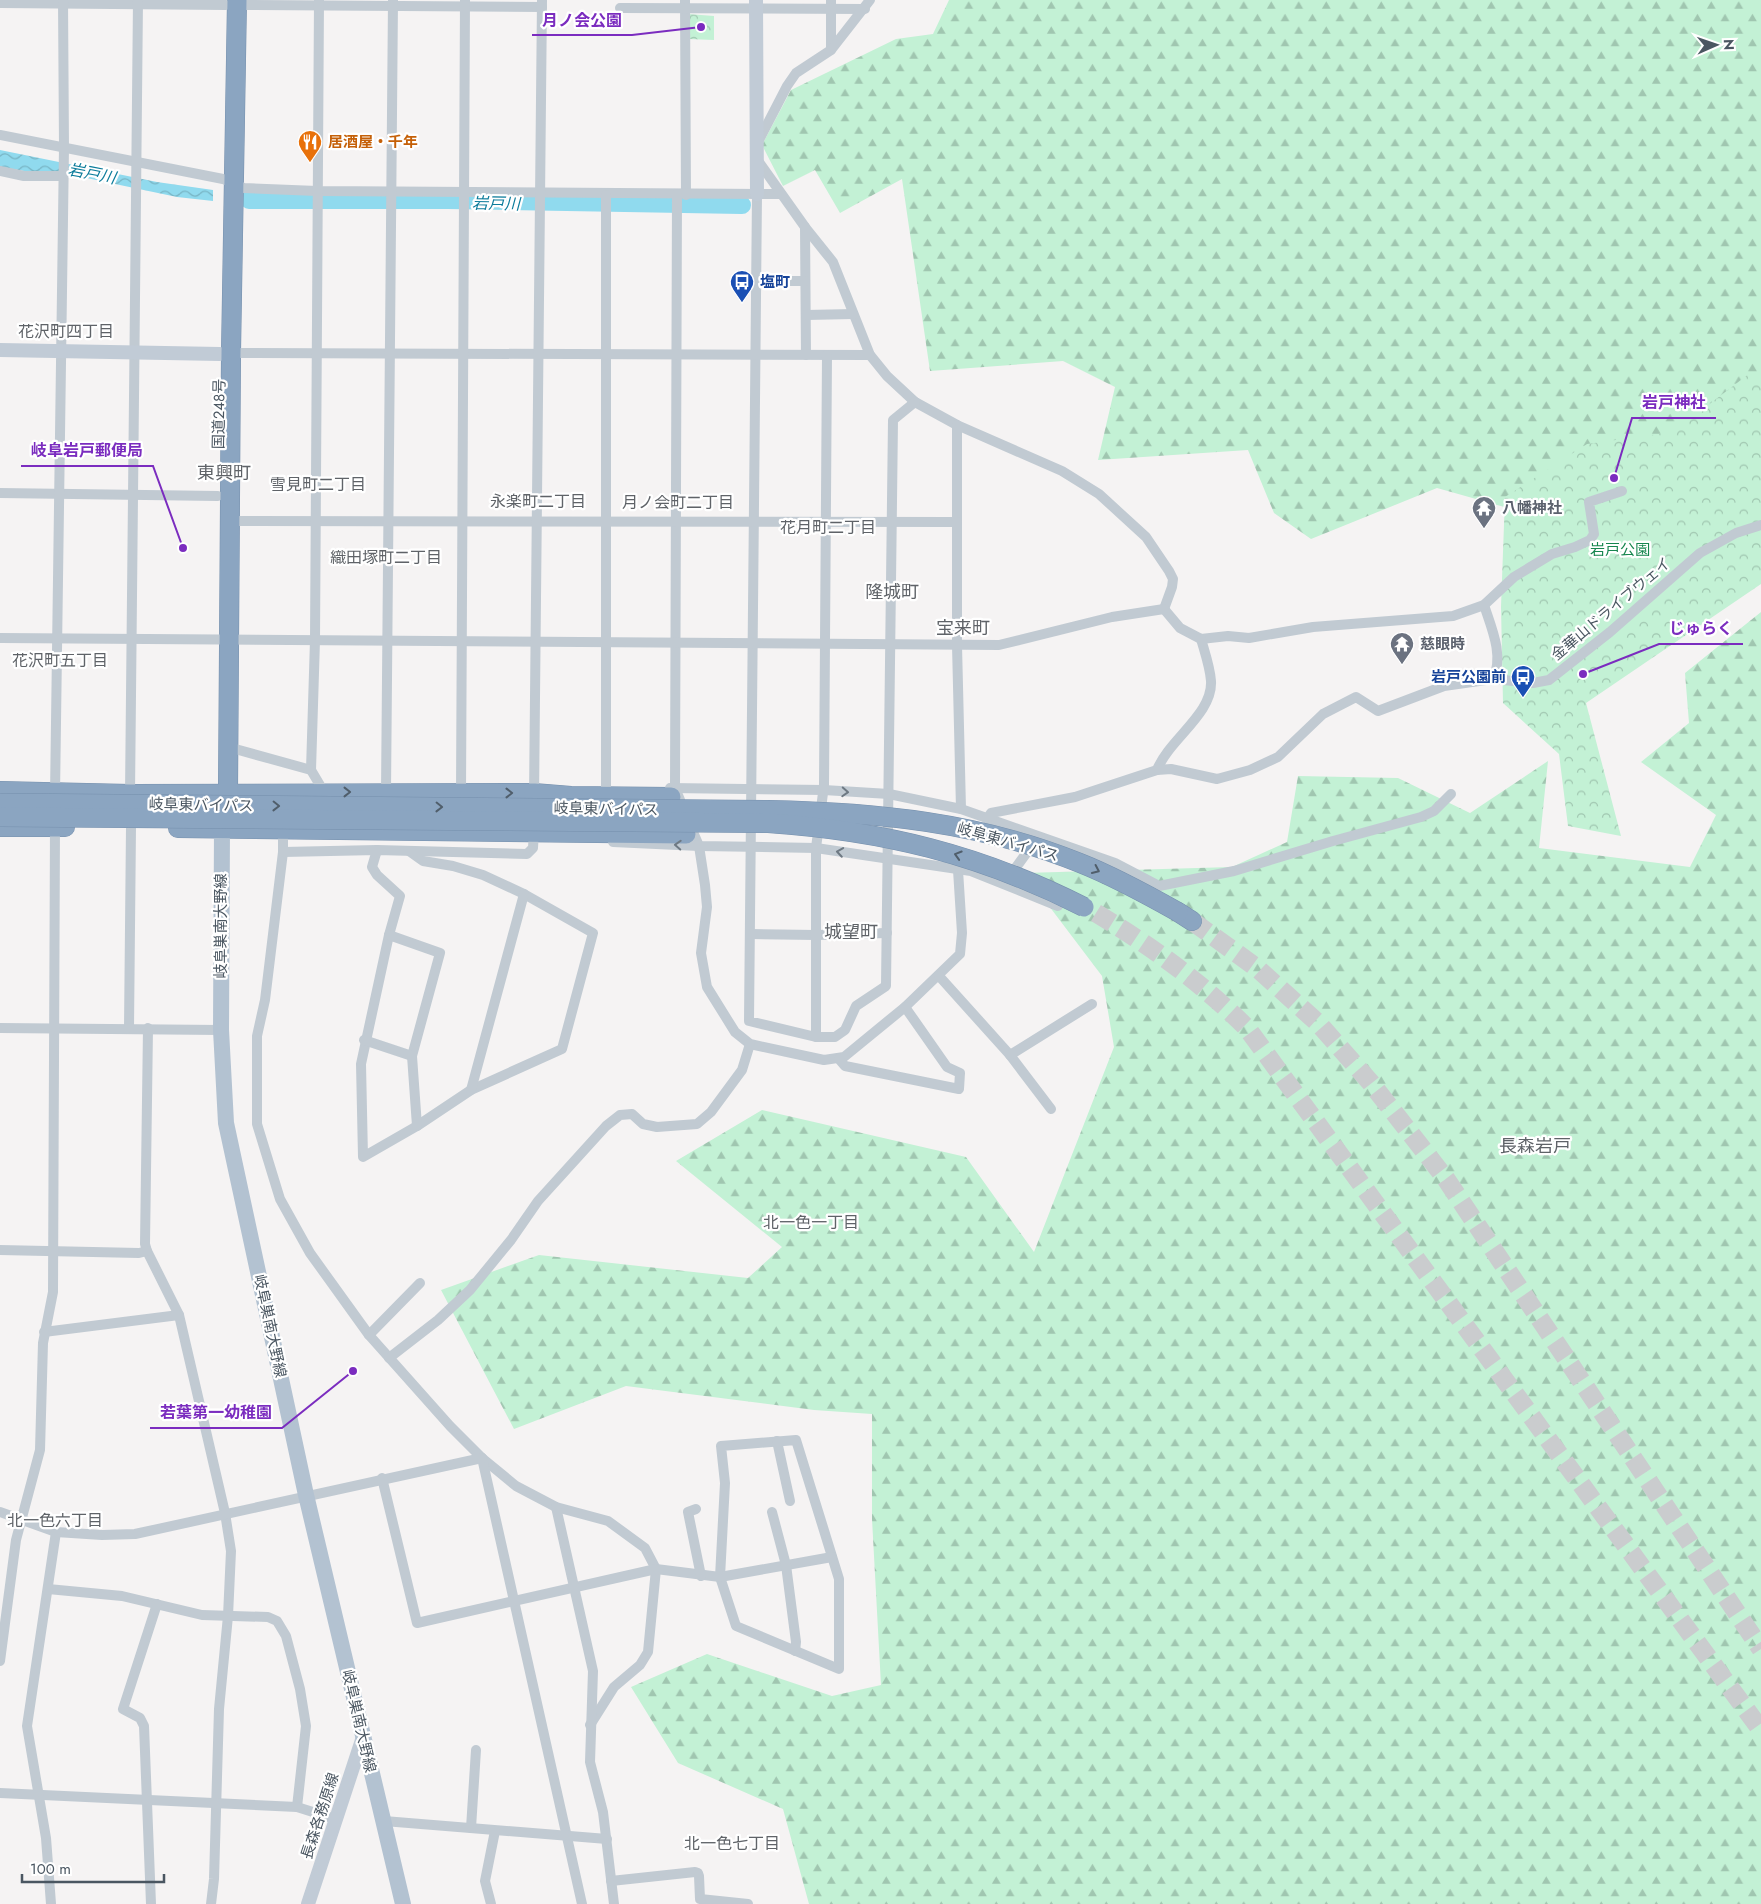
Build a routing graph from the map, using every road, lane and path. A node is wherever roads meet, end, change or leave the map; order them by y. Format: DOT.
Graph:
graph roads {
  1 [pos="0,2"];
  2 [pos="63,2"];
  3 [pos="138,2"];
  4 [pos="231,2"];
  5 [pos="319,3"];
  6 [pos="393,3"];
  7 [pos="464,3"];
  8 [pos="542,4"];
  9 [pos="685,4"];
  10 [pos="756,4"];
  11 [pos="831,4"];
  12 [pos="868,4"];
  13 [pos="620,8"];
  14 [pos="831,50"];
  15 [pos="0,135"];
  16 [pos="64,147"];
  17 [pos="756,152"];
  18 [pos="136,162"];
  19 [pos="0,171"];
  20 [pos="63,174"];
  21 [pos="228,181"];
  22 [pos="317,192"];
  23 [pos="391,193"];
  24 [pos="540,193"];
  25 [pos="463,194"];
  26 [pos="680,194"];
  27 [pos="757,194"];
  28 [pos="781,194"];
  29 [pos="606,195"];
  30 [pos="805,227"];
  31 [pos="756,281"];
  32 [pos="805,281"];
  33 [pos="854,314"];
  34 [pos="806,315"];
  35 [pos="0,350"];
  36 [pos="60,351"];
  37 [pos="135,352"];
  38 [pos="225,353"];
  39 [pos="316,354"];
  40 [pos="390,354"];
  41 [pos="463,354"];
  42 [pos="539,354"];
  43 [pos="606,354"];
  44 [pos="677,355"];
  45 [pos="755,355"];
  46 [pos="806,355"];
  47 [pos="827,355"];
  48 [pos="870,355"];
  49 [pos="915,402"];
  50 [pos="957,425"];
  51 [pos="1622,491"];
  52 [pos="0,493"];
  53 [pos="58,494"];
  54 [pos="132,495"];
  55 [pos="218,496"];
  56 [pos="230,521"];
  57 [pos="315,521"];
  58 [pos="388,521"];
  59 [pos="462,521"];
  60 [pos="537,521"];
  61 [pos="606,521"];
  62 [pos="676,521"];
  63 [pos="754,522"];
  64 [pos="826,522"];
  65 [pos="891,522"];
  66 [pos="957,522"];
  67 [pos="1761,525"];
  68 [pos="1484,605"];
  69 [pos="1164,609"];
  70 [pos="0,638"];
  71 [pos="57,638"];
  72 [pos="132,639"];
  73 [pos="224,639"];
  74 [pos="1201,639"];
  75 [pos="315,640"];
  76 [pos="387,641"];
  77 [pos="461,641"];
  78 [pos="536,642"];
  79 [pos="606,642"];
  80 [pos="676,643"];
  81 [pos="752,644"];
  82 [pos="825,644"];
  83 [pos="889,644"];
  84 [pos="957,645"];
  85 [pos="1494,679"];
  86 [pos="228,747"];
  87 [pos="311,770"];
  88 [pos="1157,770"];
  89 [pos="606,788"];
  90 [pos="751,790"];
  91 [pos="824,790"];
  92 [pos="0,791"];
  93 [pos="55,792"];
  94 [pos="324,792"];
  95 [pos="386,792"];
  96 [pos="223,793"];
  97 [pos="460,793"];
  98 [pos="534,793"];
  99 [pos="673,793"];
  100 [pos="130,794"];
  101 [pos="889,794"];
  102 [pos="1452,794"];
  103 [pos="0,803"];
  104 [pos="960,808"];
  105 [pos="0,817"];
  106 [pos="987,818"];
  107 [pos="55,826"];
  108 [pos="0,827"];
  109 [pos="131,827"];
  110 [pos="222,828"];
  111 [pos="283,828"];
  112 [pos="967,829"];
  113 [pos="534,832"];
  114 [pos="1039,837"];
  115 [pos="692,840"];
  116 [pos="926,846"];
  117 [pos="751,847"];
  118 [pos="816,848"];
  119 [pos="377,850"];
  120 [pos="409,851"];
  121 [pos="283,852"];
  122 [pos="888,860"];
  123 [pos="958,870"];
  124 [pos="1004,884"];
  125 [pos="524,894"];
  126 [pos="1058,906"];
  127 [pos="1090,910"];
  128 [pos="1185,916"];
  129 [pos="887,933"];
  130 [pos="750,934"];
  131 [pos="389,935"];
  132 [pos="816,935"];
  133 [pos="939,976"];
  134 [pos="1092,1004"];
  135 [pos="906,1007"];
  136 [pos="53,1027"];
  137 [pos="0,1028"];
  138 [pos="130,1028"];
  139 [pos="148,1028"];
  140 [pos="221,1030"];
  141 [pos="816,1038"];
  142 [pos="364,1040"];
  143 [pos="750,1044"];
  144 [pos="1010,1055"];
  145 [pos="412,1056"];
  146 [pos="839,1059"];
  147 [pos="472,1090"];
  148 [pos="1052,1109"];
  149 [pos="417,1126"];
  150 [pos="0,1250"];
  151 [pos="54,1250"];
  152 [pos="147,1251"];
  153 [pos="420,1283"];
  154 [pos="179,1315"];
  155 [pos="44,1332"];
  156 [pos="369,1335"];
  157 [pos="389,1358"];
  158 [pos="777,1441"];
  159 [pos="482,1458"];
  160 [pos="382,1478"];
  161 [pos="306,1495"];
  162 [pos="790,1501"];
  163 [pos="556,1507"];
  164 [pos="696,1509"];
  165 [pos="0,1512"];
  166 [pos="772,1512"];
  167 [pos="225,1513"];
  168 [pos="21,1520"];
  169 [pos="56,1532"];
  170 [pos="832,1557"];
  171 [pos="786,1565"];
  172 [pos="656,1569"];
  173 [pos="701,1576"];
  174 [pos="720,1576"];
  175 [pos="573,1588"];
  176 [pos="48,1589"];
  177 [pos="514,1600"];
  178 [pos="157,1604"];
  179 [pos="228,1616"];
  180 [pos="795,1651"];
  181 [pos="0,1661"];
  182 [pos="590,1725"];
  183 [pos="363,1737"];
  184 [pos="476,1750"];
  185 [pos="0,1793"];
  186 [pos="40,1794"];
  187 [pos="146,1799"];
  188 [pos="214,1803"];
  189 [pos="297,1807"];
  190 [pos="335,1818"];
  191 [pos="384,1821"];
  192 [pos="471,1828"];
  193 [pos="494,1830"];
  194 [pos="566,1836"];
  195 [pos="607,1839"];
  196 [pos="611,1881"];
  197 [pos="51,1904"];
  198 [pos="150,1904"];
  199 [pos="211,1904"];
  200 [pos="308,1904"];
  201 [pos="403,1904"];
  202 [pos="491,1904"];
  203 [pos="582,1904"];
  204 [pos="614,1904"];
  205 [pos="748,1904"];
  1 -- 2 [label="street"];
  2 -- 3 [label="street"];
  2 -- 16 [label="street"];
  3 -- 4 [label="street"];
  3 -- 18 [label="street"];
  4 -- 5 [label="street"];
  4 -- 21 [label="highway, 国道248号"];
  5 -- 6 [label="street"];
  5 -- 22 [label="street"];
  6 -- 7 [label="street"];
  6 -- 23 [label="street"];
  7 -- 8 [label="street"];
  7 -- 25 [label="street"];
  8 -- 24 [label="street"];
  9 -- 10 [label="street"];
  9 -- 13 [label="street"];
  9 -- 26 [label="street"];
  10 -- 11 [label="street"];
  10 -- 17 [label="street"];
  11 -- 12 [label="street"];
  11 -- 14 [label="street"];
  12 -- 14 [label="street"];
  14 -- 17 [label="street"];
  15 -- 16 [label="street"];
  16 -- 18 [label="street"];
  16 -- 20 [label="street"];
  17 -- 27 [label="street"];
  17 -- 28 [label="street"];
  18 -- 21 [label="street"];
  18 -- 37 [label="street"];
  19 -- 20 [label="street"];
  20 -- 36 [label="street"];
  21 -- 22 [label="street"];
  21 -- 38 [label="highway, 国道248号"];
  22 -- 23 [label="street"];
  22 -- 39 [label="street"];
  23 -- 25 [label="street"];
  23 -- 40 [label="street"];
  24 -- 25 [label="street"];
  24 -- 29 [label="street"];
  24 -- 42 [label="street"];
  25 -- 41 [label="street"];
  26 -- 27 [label="street"];
  26 -- 29 [label="street"];
  26 -- 44 [label="street"];
  27 -- 28 [label="street"];
  27 -- 31 [label="street"];
  28 -- 30 [label="street"];
  29 -- 43 [label="street"];
  30 -- 32 [label="street"];
  30 -- 33 [label="street"];
  31 -- 32 [label="street"];
  31 -- 45 [label="street"];
  32 -- 34 [label="street"];
  33 -- 34 [label="street"];
  33 -- 48 [label="street"];
  34 -- 46 [label="street"];
  35 -- 36 [label="street"];
  36 -- 37 [label="street"];
  36 -- 53 [label="street"];
  37 -- 38 [label="street"];
  37 -- 54 [label="street"];
  38 -- 39 [label="street"];
  38 -- 55 [label="highway, 国道248号"];
  38 -- 56 [label="highway, 国道248号"];
  39 -- 40 [label="street"];
  39 -- 57 [label="street"];
  40 -- 41 [label="street"];
  40 -- 58 [label="street"];
  41 -- 42 [label="street"];
  41 -- 59 [label="street"];
  42 -- 43 [label="street"];
  42 -- 60 [label="street"];
  43 -- 44 [label="street"];
  43 -- 61 [label="street"];
  44 -- 45 [label="street"];
  44 -- 62 [label="street"];
  45 -- 46 [label="street"];
  45 -- 63 [label="street"];
  46 -- 47 [label="street"];
  47 -- 48 [label="street"];
  47 -- 64 [label="street"];
  48 -- 49 [label="street"];
  49 -- 50 [label="street"];
  49 -- 65 [label="street"];
  50 -- 66 [label="street"];
  50 -- 69 [label="street"];
  51 -- 68 [label="street"];
  52 -- 53 [label="street"];
  53 -- 54 [label="street"];
  53 -- 71 [label="street"];
  54 -- 55 [label="street"];
  54 -- 72 [label="street"];
  55 -- 73 [label="highway, 国道248号"];
  56 -- 57 [label="street"];
  56 -- 73 [label="highway, 国道248号"];
  57 -- 58 [label="street"];
  57 -- 75 [label="street"];
  58 -- 59 [label="street"];
  58 -- 76 [label="street"];
  59 -- 60 [label="street"];
  59 -- 77 [label="street"];
  60 -- 61 [label="street"];
  60 -- 78 [label="street"];
  61 -- 62 [label="street"];
  61 -- 79 [label="street"];
  62 -- 63 [label="street"];
  62 -- 80 [label="street"];
  63 -- 64 [label="street"];
  63 -- 81 [label="street"];
  64 -- 65 [label="street"];
  64 -- 82 [label="street"];
  65 -- 66 [label="street"];
  65 -- 83 [label="street"];
  66 -- 84 [label="street"];
  67 -- 85 [label="street, 金華山ドライブウェイ"];
  68 -- 74 [label="street"];
  68 -- 85 [label="street"];
  69 -- 74 [label="street"];
  69 -- 84 [label="street"];
  70 -- 71 [label="street"];
  71 -- 72 [label="street"];
  71 -- 93 [label="street"];
  72 -- 73 [label="street"];
  72 -- 100 [label="street"];
  73 -- 75 [label="street"];
  73 -- 86 [label="highway, 国道248号"];
  73 -- 96 [label="highway, 国道248号"];
  74 -- 88 [label="street"];
  75 -- 76 [label="street"];
  75 -- 87 [label="street"];
  76 -- 77 [label="street"];
  76 -- 95 [label="street"];
  77 -- 78 [label="street"];
  77 -- 97 [label="street"];
  78 -- 79 [label="street"];
  78 -- 98 [label="street"];
  79 -- 80 [label="street"];
  79 -- 89 [label="street"];
  80 -- 81 [label="street"];
  80 -- 99 [label="street"];
  81 -- 82 [label="street"];
  81 -- 90 [label="street"];
  82 -- 83 [label="street"];
  82 -- 91 [label="street"];
  83 -- 84 [label="street"];
  83 -- 101 [label="street"];
  84 -- 104 [label="street"];
  85 -- 88 [label="street, 金華山ドライブウェイ"];
  86 -- 87 [label="street"];
  86 -- 96 [label="highway, 国道248号"];
  87 -- 94 [label="street"];
  88 -- 106 [label="street"];
  89 -- 98 [label="street"];
  89 -- 99 [label="street"];
  90 -- 91 [label="street"];
  90 -- 99 [label="street"];
  90 -- 117 [label="street"];
  91 -- 101 [label="street, one-way"];
  91 -- 118 [label="street"];
  92 -- 93 [label="highway"];
  93 -- 100 [label="highway"];
  93 -- 107 [label="street"];
  94 -- 95 [label="highway, one-way"];
  94 -- 96 [label="highway"];
  95 -- 97 [label="highway"];
  96 -- 100 [label="highway"];
  96 -- 110 [label="highway"];
  97 -- 98 [label="highway, one-way"];
  98 -- 99 [label="highway"];
  98 -- 113 [label="street"];
  99 -- 112 [label="highway"];
  99 -- 115 [label="street"];
  101 -- 104 [label="street"];
  101 -- 122 [label="street"];
  102 -- 114 [label="street"];
  103 -- 112 [label="highway, 岐阜東バイパス, one-way, bridge"];
  104 -- 106 [label="street"];
  105 -- 116 [label="highway, 岐阜東バイパス, bridge"];
  106 -- 114 [label="street"];
  107 -- 108 [label="highway"];
  107 -- 109 [label="highway"];
  107 -- 136 [label="street"];
  109 -- 110 [label="highway"];
  109 -- 138 [label="street"];
  110 -- 111 [label="highway"];
  110 -- 140 [label="main road, 岐阜巣南大野線"];
  111 -- 113 [label="highway"];
  111 -- 121 [label="street"];
  112 -- 128 [label="highway, 岐阜東バイパス, one-way, bridge"];
  115 -- 113 [label="highway, one-way"];
  113 -- 120 [label="street"];
  114 -- 124 [label="street"];
  115 -- 116 [label="highway, bridge"];
  115 -- 117 [label="street"];
  115 -- 143 [label="street"];
  127 -- 116 [label="highway, 岐阜東バイパス, one-way, bridge"];
  117 -- 118 [label="street"];
  117 -- 130 [label="street"];
  122 -- 118 [label="street, one-way"];
  118 -- 132 [label="street"];
  119 -- 120 [label="street"];
  119 -- 121 [label="street"];
  119 -- 131 [label="street"];
  120 -- 125 [label="street"];
  121 -- 156 [label="street"];
  122 -- 123 [label="street"];
  122 -- 129 [label="street"];
  123 -- 124 [label="street"];
  123 -- 133 [label="street"];
  124 -- 126 [label="street"];
  125 -- 147 [label="street"];
  125 -- 147 [label="street"];
  129 -- 132 [label="street"];
  129 -- 141 [label="street"];
  130 -- 132 [label="street"];
  130 -- 141 [label="street"];
  131 -- 142 [label="street"];
  131 -- 145 [label="street"];
  132 -- 141 [label="street"];
  133 -- 135 [label="street"];
  133 -- 144 [label="street"];
  134 -- 144 [label="street"];
  135 -- 146 [label="street"];
  135 -- 146 [label="street"];
  136 -- 137 [label="street"];
  136 -- 138 [label="street"];
  136 -- 151 [label="street"];
  138 -- 139 [label="street"];
  139 -- 140 [label="street"];
  139 -- 152 [label="street"];
  140 -- 161 [label="main road, 岐阜巣南大野線"];
  142 -- 145 [label="street"];
  142 -- 149 [label="street"];
  143 -- 146 [label="street"];
  143 -- 157 [label="street"];
  144 -- 148 [label="street"];
  145 -- 149 [label="street"];
  147 -- 149 [label="street"];
  150 -- 151 [label="street"];
  151 -- 152 [label="street"];
  151 -- 155 [label="street"];
  152 -- 154 [label="street"];
  153 -- 156 [label="street"];
  154 -- 155 [label="street"];
  154 -- 167 [label="street"];
  155 -- 168 [label="street"];
  156 -- 157 [label="street"];
  157 -- 159 [label="street"];
  158 -- 162 [label="street"];
  158 -- 170 [label="street"];
  158 -- 174 [label="street"];
  159 -- 160 [label="street"];
  159 -- 163 [label="street"];
  159 -- 177 [label="street"];
  160 -- 161 [label="street"];
  160 -- 177 [label="street"];
  161 -- 167 [label="street"];
  161 -- 183 [label="main road, 岐阜巣南大野線"];
  163 -- 172 [label="street"];
  163 -- 175 [label="street"];
  164 -- 173 [label="street"];
  165 -- 168 [label="street"];
  166 -- 171 [label="street"];
  167 -- 169 [label="street"];
  167 -- 179 [label="street"];
  168 -- 169 [label="street"];
  168 -- 181 [label="street"];
  169 -- 176 [label="street"];
  170 -- 171 [label="street"];
  170 -- 180 [label="street"];
  171 -- 174 [label="street"];
  171 -- 180 [label="street"];
  172 -- 173 [label="street"];
  172 -- 175 [label="street"];
  172 -- 182 [label="street"];
  173 -- 174 [label="street"];
  174 -- 180 [label="street"];
  175 -- 177 [label="street"];
  175 -- 182 [label="street"];
  176 -- 178 [label="street"];
  176 -- 186 [label="street"];
  177 -- 194 [label="street"];
  178 -- 179 [label="street"];
  178 -- 187 [label="street"];
  179 -- 188 [label="street"];
  179 -- 189 [label="street"];
  182 -- 195 [label="street"];
  183 -- 190 [label="street, 長森各務原線"];
  183 -- 191 [label="main road, 岐阜巣南大野線"];
  184 -- 192 [label="street"];
  185 -- 186 [label="street"];
  186 -- 187 [label="street"];
  186 -- 197 [label="street"];
  187 -- 188 [label="street"];
  187 -- 198 [label="street"];
  188 -- 189 [label="street"];
  188 -- 199 [label="street"];
  189 -- 190 [label="street"];
  190 -- 200 [label="street, 長森各務原線"];
  191 -- 192 [label="street"];
  191 -- 201 [label="main road, 岐阜巣南大野線"];
  192 -- 193 [label="street"];
  193 -- 194 [label="street"];
  193 -- 202 [label="street"];
  194 -- 195 [label="street"];
  194 -- 203 [label="street"];
  195 -- 196 [label="street"];
  196 -- 204 [label="street"];
  196 -- 205 [label="street"];
}
